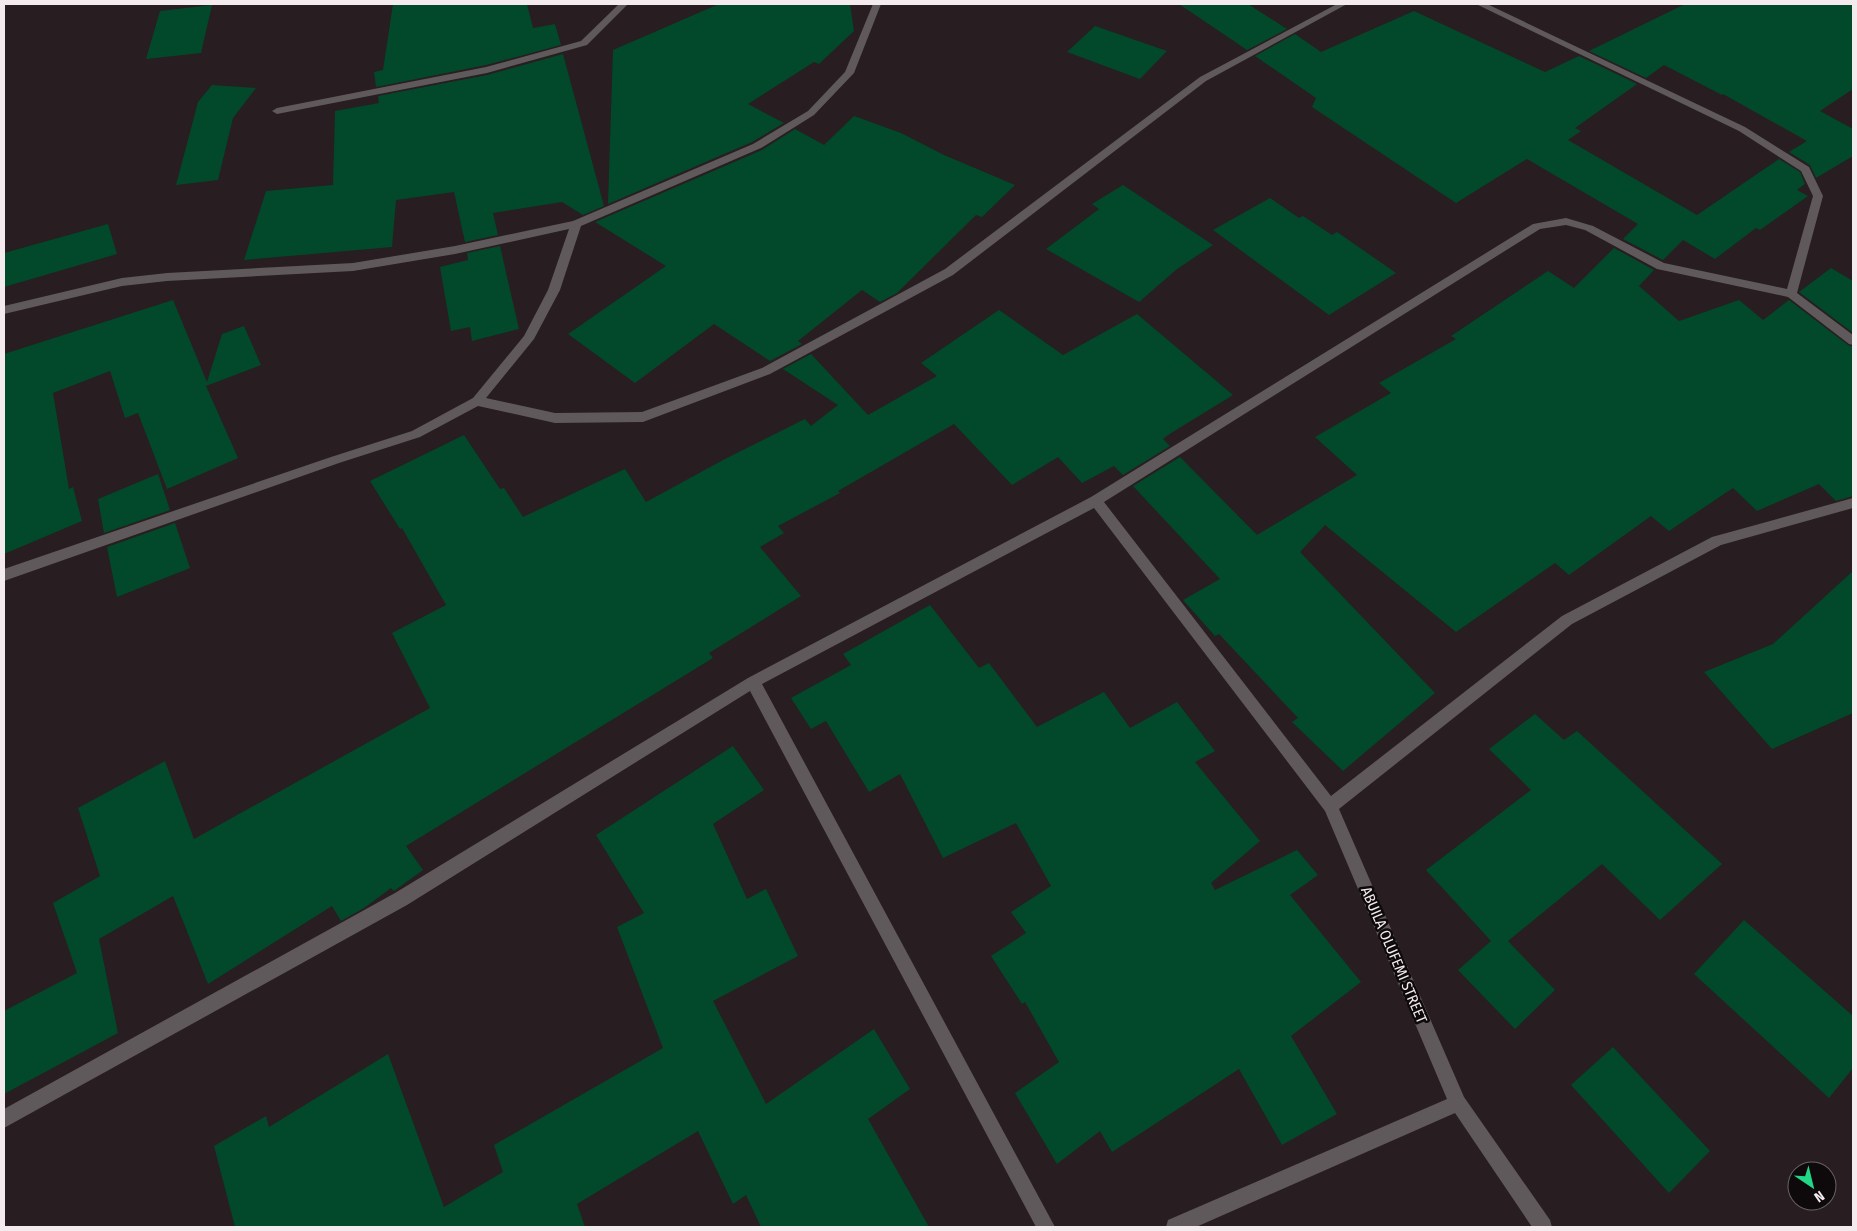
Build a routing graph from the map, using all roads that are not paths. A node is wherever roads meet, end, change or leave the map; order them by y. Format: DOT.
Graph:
graph roads {
  1 [pos="624,4"];
  2 [pos="877,4"];
  3 [pos="1343,4"];
  4 [pos="1480,4"];
  5 [pos="277,111"];
  6 [pos="576,224"];
  7 [pos="1791,294"];
  8 [pos="4,310"];
  9 [pos="1853,341"];
  10 [pos="477,401"];
  11 [pos="1096,501"];
  12 [pos="1853,503"];
  13 [pos="4,575"];
  14 [pos="753,682"];
  15 [pos="1330,806"];
  16 [pos="1458,1103"];
  17 [pos="4,1119"];
  18 [pos="1046,1227"];
  19 [pos="1175,1227"];
  20 [pos="1543,1227"];
  1 -- 5 [label="street"];
  2 -- 6 [label="street"];
  3 -- 10 [label="street"];
  4 -- 7 [label="street"];
  6 -- 8 [label="street"];
  6 -- 10 [label="street"];
  7 -- 9 [label="street"];
  7 -- 11 [label="street"];
  10 -- 13 [label="street"];
  11 -- 14 [label="street"];
  11 -- 15 [label="street, ABUILA OLUFEMI STREET"];
  12 -- 15 [label="street"];
  14 -- 17 [label="street"];
  14 -- 18 [label="street"];
  15 -- 16 [label="street, ABUILA OLUFEMI STREET"];
  16 -- 19 [label="street"];
  16 -- 20 [label="street, ABUILA OLUFEMI STREET"];
}
